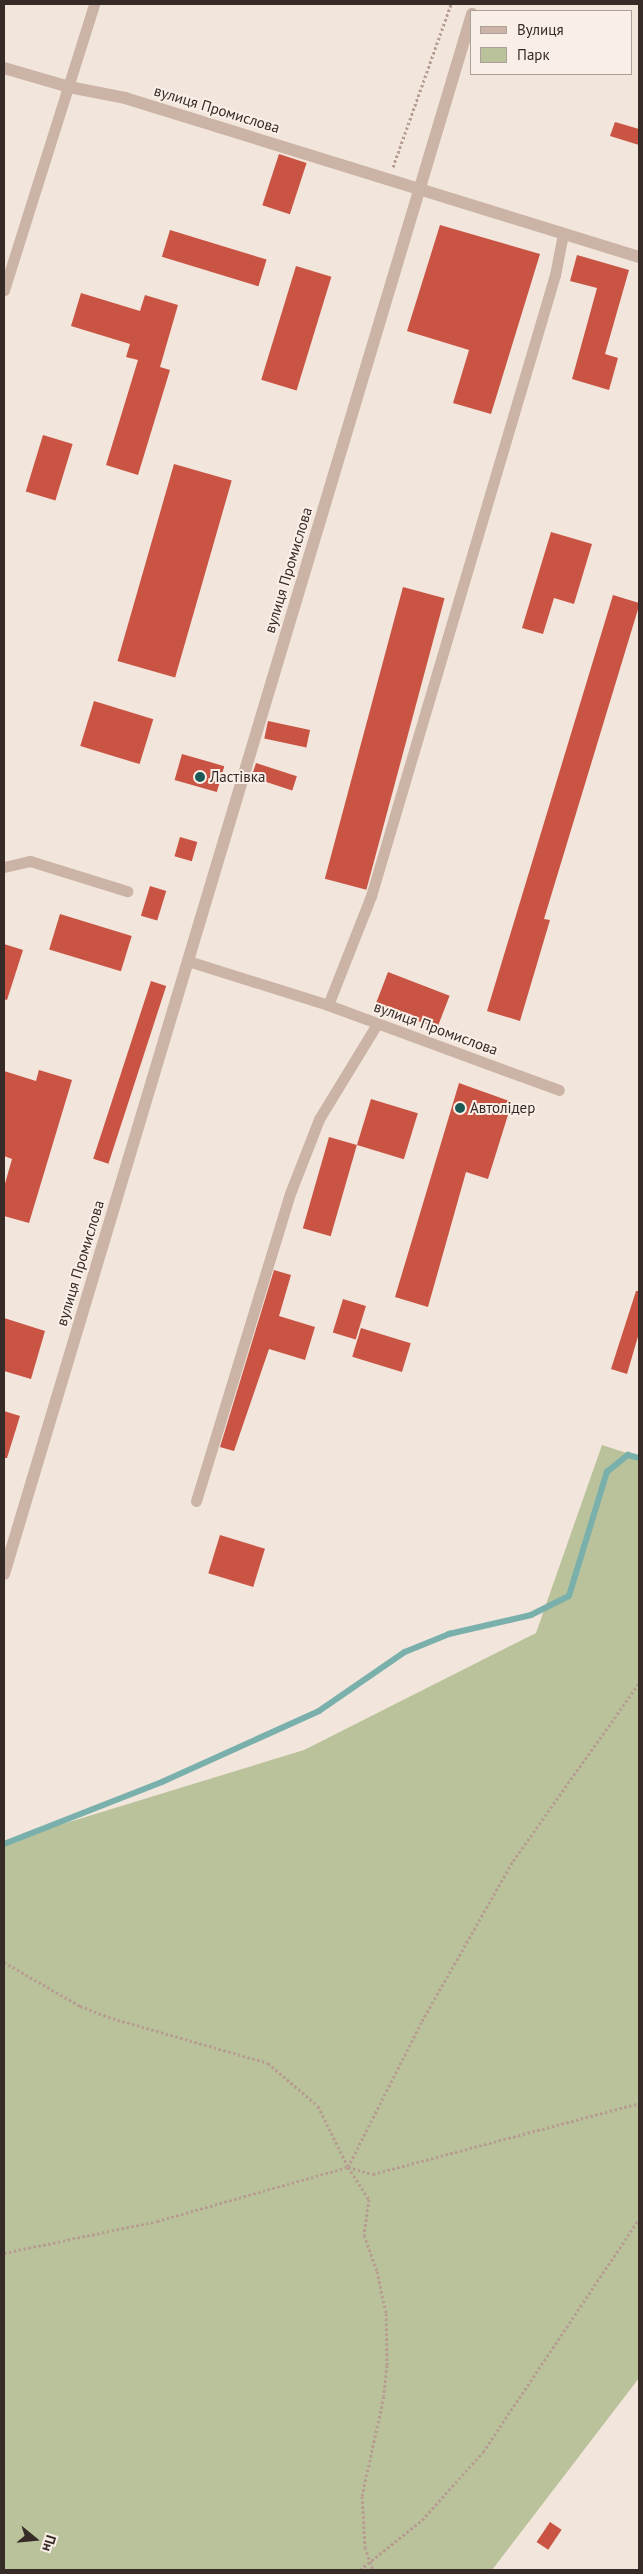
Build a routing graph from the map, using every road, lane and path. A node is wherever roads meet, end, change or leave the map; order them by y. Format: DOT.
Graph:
graph roads {
  1 [pos="94,4"];
  2 [pos="450,4"];
  3 [pos="470,20"];
  4 [pos="4,68"];
  5 [pos="69,87"];
  6 [pos="390,178"];
  7 [pos="420,189"];
  8 [pos="564,234"];
  9 [pos="639,257"];
  10 [pos="4,290"];
  11 [pos="4,867"];
  12 [pos="127,891"];
  13 [pos="188,961"];
  14 [pos="328,1005"];
  15 [pos="377,1024"];
  16 [pos="559,1090"];
  17 [pos="196,1501"];
  18 [pos="4,1574"];
  19 [pos="639,1683"];
  20 [pos="4,1962"];
  21 [pos="639,2103"];
  22 [pos="348,2167"];
  23 [pos="639,2219"];
  24 [pos="4,2254"];
  25 [pos="370,2564"];
  26 [pos="360,2570"];
  27 [pos="373,2570"];
  1 -- 5 [label="lane"];
  2 -- 6 [label="path"];
  3 -- 7 [label="street, вулиця Промислова"];
  4 -- 5 [label="street, вулиця Промислова"];
  5 -- 6 [label="street, вулиця Промислова"];
  5 -- 10 [label="lane"];
  6 -- 7 [label="street, вулиця Промислова"];
  7 -- 8 [label="street, вулиця Промислова"];
  7 -- 13 [label="street, вулиця Промислова"];
  8 -- 9 [label="street, вулиця Промислова"];
  8 -- 14 [label="lane"];
  11 -- 12 [label="lane"];
  13 -- 14 [label="lane, вулиця Промислова"];
  13 -- 18 [label="street, вулиця Промислова"];
  14 -- 15 [label="lane, вулиця Промислова"];
  15 -- 16 [label="lane, вулиця Промислова"];
  15 -- 17 [label="lane"];
  19 -- 22 [label="path"];
  20 -- 22 [label="path"];
  21 -- 22 [label="path"];
  22 -- 24 [label="path"];
  22 -- 25 [label="path"];
  23 -- 25 [label="path"];
  25 -- 26 [label="path"];
  25 -- 27 [label="path"];
}
